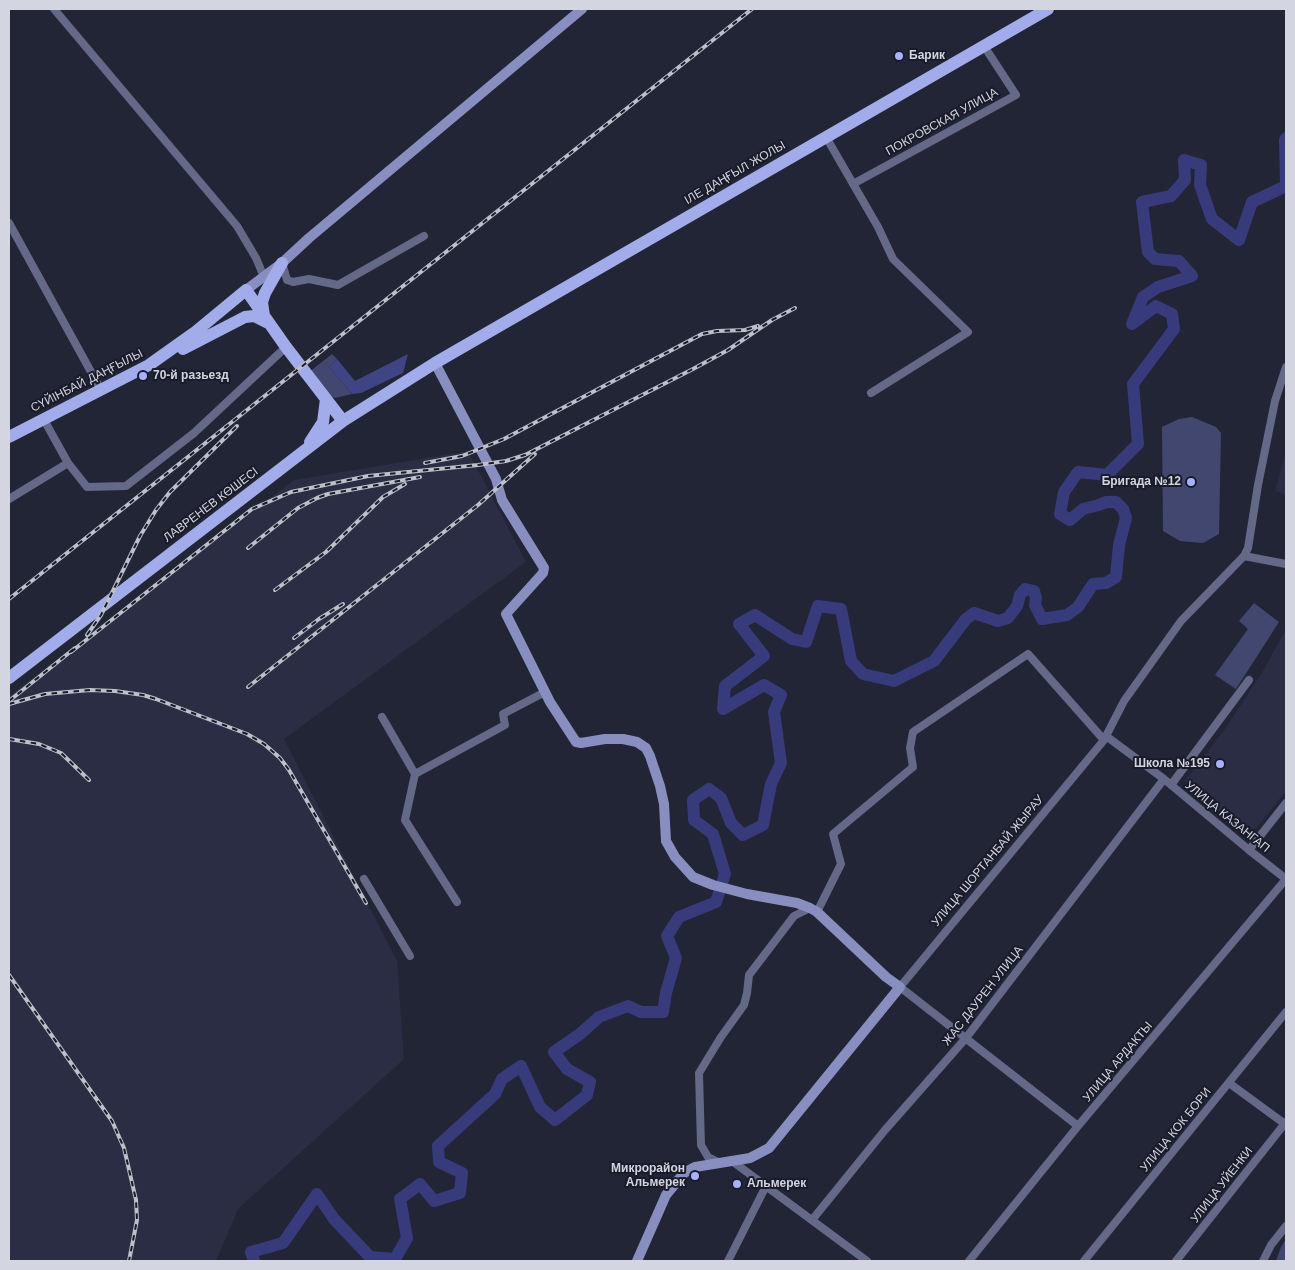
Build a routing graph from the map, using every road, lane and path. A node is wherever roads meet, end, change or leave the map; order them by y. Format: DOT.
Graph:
graph roads {
  1 [pos="54,9"];
  2 [pos="582,9"];
  3 [pos="1048,9"];
  4 [pos="984,46"];
  5 [pos="826,137"];
  6 [pos="853,184"];
  7 [pos="9,223"];
  8 [pos="424,236"];
  9 [pos="282,263"];
  10 [pos="264,277"];
  11 [pos="246,290"];
  12 [pos="266,320"];
  13 [pos="286,347"];
  14 [pos="435,362"];
  15 [pos="149,365"];
  16 [pos="1286,367"];
  17 [pos="101,390"];
  18 [pos="871,393"];
  19 [pos="326,399"];
  20 [pos="43,418"];
  21 [pos="342,421"];
  22 [pos="9,437"];
  23 [pos="300,454"];
  24 [pos="68,463"];
  25 [pos="9,499"];
  26 [pos="1244,556"];
  27 [pos="1286,564"];
  28 [pos="9,678"];
  29 [pos="1249,680"];
  30 [pos="545,692"];
  31 [pos="382,717"];
  32 [pos="1105,738"];
  33 [pos="415,774"];
  34 [pos="1164,780"];
  35 [pos="1171,785"];
  36 [pos="1286,802"];
  37 [pos="1249,850"];
  38 [pos="364,879"];
  39 [pos="1286,879"];
  40 [pos="458,902"];
  41 [pos="813,910"];
  42 [pos="410,956"];
  43 [pos="900,987"];
  44 [pos="1286,1012"];
  45 [pos="966,1038"];
  46 [pos="1229,1083"];
  47 [pos="1285,1123"];
  48 [pos="1078,1126"];
  49 [pos="732,1161"];
  50 [pos="720,1163"];
  51 [pos="766,1186"];
  52 [pos="812,1220"];
  53 [pos="1286,1226"];
  54 [pos="636,1261"];
  55 [pos="728,1261"];
  56 [pos="867,1261"];
  57 [pos="969,1261"];
  58 [pos="1084,1261"];
  59 [pos="1176,1261"];
  60 [pos="1263,1261"];
  1 -- 10 [label="street"];
  2 -- 9 [label="street"];
  3 -- 4 [label="main road, ІЛЕ ДАҢҒЫЛ ЖОЛЫ"];
  4 -- 5 [label="main road, ІЛЕ ДАҢҒЫЛ ЖОЛЫ"];
  4 -- 6 [label="street, ПОКРОВСКАЯ УЛИЦА"];
  5 -- 6 [label="street"];
  5 -- 14 [label="main road, ІЛЕ ДАҢҒЫЛ ЖОЛЫ"];
  6 -- 18 [label="street"];
  7 -- 17 [label="street"];
  8 -- 9 [label="street"];
  9 -- 10 [label="street"];
  9 -- 12 [label="main road"];
  10 -- 11 [label="street"];
  11 -- 12 [label="main road"];
  11 -- 15 [label="main road, СҮЙІНБАЙ ДАҢҒЫЛЫ"];
  12 -- 13 [label="main road"];
  12 -- 15 [label="main road"];
  13 -- 19 [label="main road"];
  13 -- 24 [label="street"];
  14 -- 21 [label="main road, ЛАВРЕНЕВ КӨШЕСІ"];
  14 -- 30 [label="street"];
  15 -- 17 [label="main road, СҮЙІНБАЙ ДАҢҒЫЛЫ"];
  16 -- 26 [label="street"];
  17 -- 20 [label="main road, СҮЙІНБАЙ ДАҢҒЫЛЫ"];
  19 -- 21 [label="main road"];
  19 -- 23 [label="main road"];
  20 -- 22 [label="main road, СҮЙІНБАЙ ДАҢҒЫЛЫ"];
  20 -- 24 [label="street"];
  21 -- 23 [label="main road, ЛАВРЕНЕВ КӨШЕСІ"];
  23 -- 28 [label="main road, ЛАВРЕНЕВ КӨШЕСІ"];
  24 -- 25 [label="street"];
  26 -- 27 [label="street"];
  26 -- 32 [label="street, УЛИЦА ШОРТАНБАЙ ЖЫРАУ"];
  29 -- 35 [label="street"];
  30 -- 33 [label="street"];
  30 -- 41 [label="street"];
  31 -- 33 [label="street"];
  32 -- 34 [label="street, УЛИЦА КАЗАНГАП"];
  32 -- 41 [label="street, УЛИЦА КАЗАНГАП"];
  32 -- 43 [label="street, УЛИЦА ШОРТАНБАЙ ЖЫРАУ"];
  33 -- 40 [label="street"];
  34 -- 35 [label="street, УЛИЦА КАЗАНГАП"];
  34 -- 45 [label="street, ЖАС ДАУРЕН УЛИЦА"];
  35 -- 37 [label="street, УЛИЦА КАЗАНГАП"];
  36 -- 37 [label="street"];
  37 -- 39 [label="street, УЛИЦА КАЗАНГАП"];
  38 -- 42 [label="street"];
  39 -- 48 [label="street, УЛИЦА АРДАКТЫ"];
  41 -- 43 [label="street"];
  41 -- 50 [label="street"];
  43 -- 45 [label="street"];
  43 -- 49 [label="street, УЛИЦА ШОРТАНБАЙ ЖЫРАУ"];
  44 -- 46 [label="street, УЛИЦА КОК БОРИ"];
  45 -- 48 [label="street"];
  45 -- 52 [label="street, ЖАС ДАУРЕН УЛИЦА"];
  46 -- 47 [label="street"];
  46 -- 58 [label="street, УЛИЦА КОК БОРИ"];
  47 -- 59 [label="street, УЛИЦА УЙЕНКИ"];
  48 -- 57 [label="street, УЛИЦА АРДАКТЫ"];
  49 -- 50 [label="street, УЛИЦА ШОРТАНБАЙ ЖЫРАУ"];
  49 -- 51 [label="street"];
  50 -- 54 [label="street, УЛИЦА ШОРТАНБАЙ ЖЫРАУ"];
  51 -- 52 [label="street"];
  51 -- 55 [label="street"];
  52 -- 56 [label="street"];
  53 -- 60 [label="street"];
}
